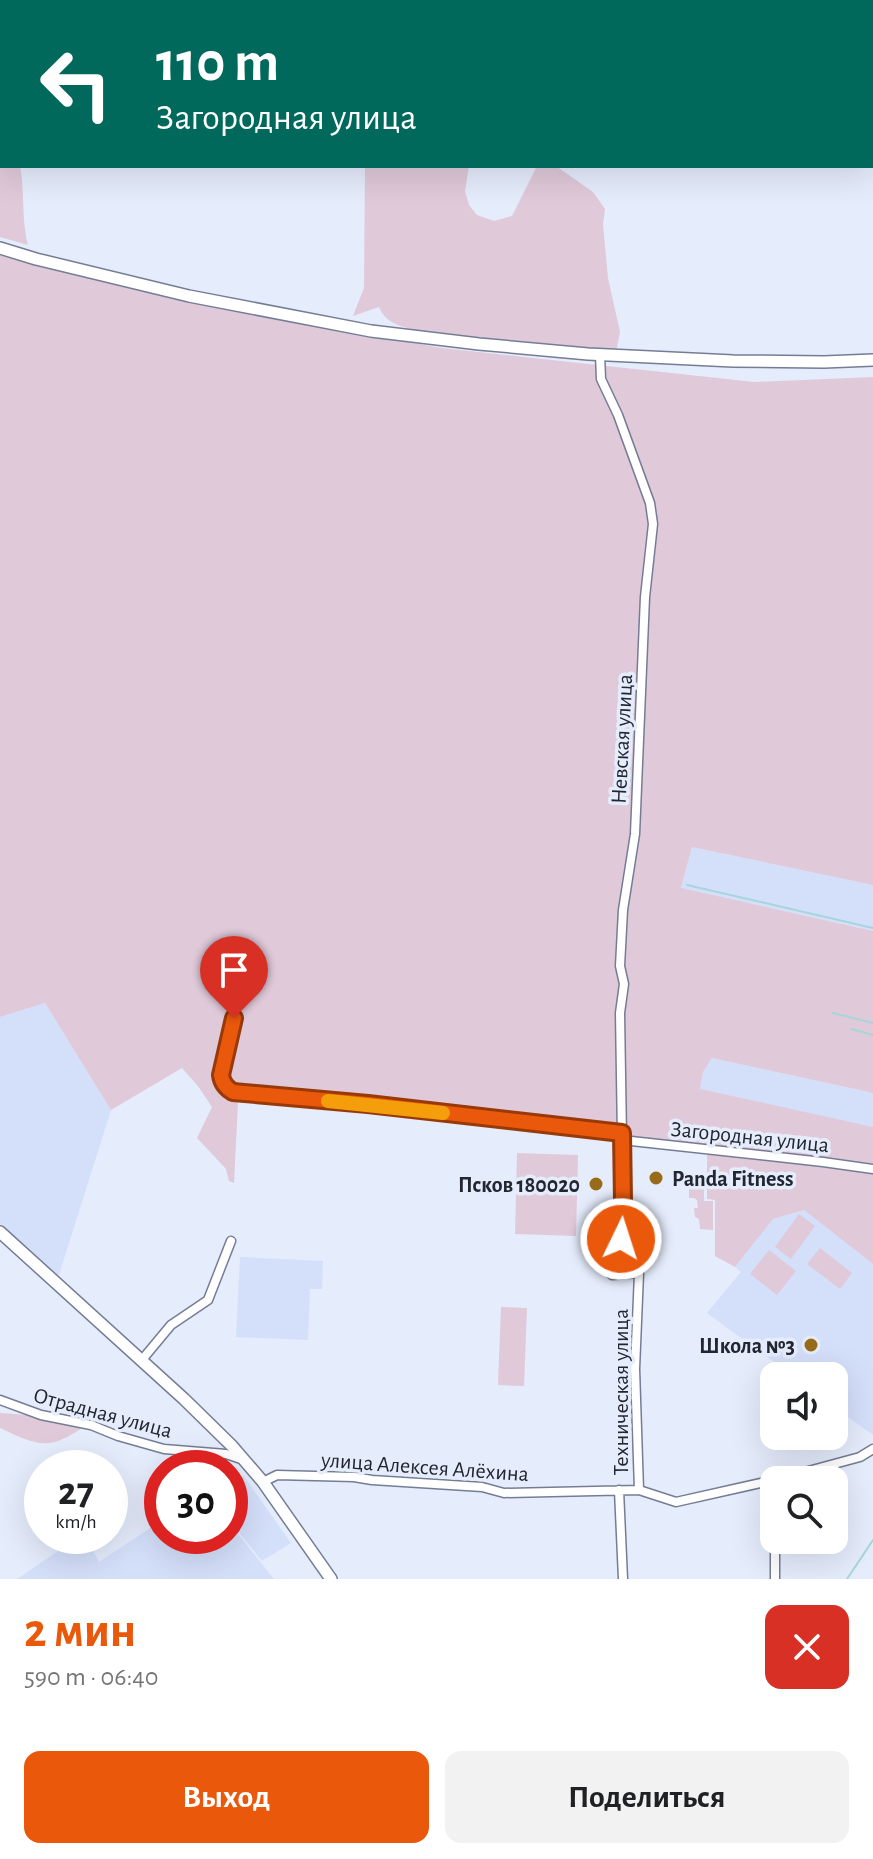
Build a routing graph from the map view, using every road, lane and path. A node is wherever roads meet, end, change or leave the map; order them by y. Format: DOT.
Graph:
graph roads {
  1 [pos="0,248"];
  2 [pos="600,355"];
  3 [pos="873,360"];
  4 [pos="234,1014"];
  5 [pos="622,1137"];
  6 [pos="873,1169"];
  7 [pos="0,1232"];
  8 [pos="231,1241"];
  9 [pos="141,1361"];
  10 [pos="0,1400"];
  11 [pos="873,1449"];
  12 [pos="176,1450"];
  13 [pos="235,1450"];
  14 [pos="248,1465"];
  15 [pos="827,1466"];
  16 [pos="263,1482"];
  17 [pos="760,1483"];
  18 [pos="619,1490"];
  19 [pos="639,1490"];
  20 [pos="775,1554"];
  21 [pos="331,1579"];
  22 [pos="623,1579"];
  23 [pos="775,1579"];
  1 -- 2 [label="street"];
  2 -- 3 [label="street"];
  2 -- 5 [label="street, Невская улица"];
  4 -- 5 [label="street, Загородная улица"];
  5 -- 6 [label="street, Загородная улица"];
  5 -- 19 [label="street, Техническая улица"];
  7 -- 9 [label="street"];
  8 -- 9 [label="street"];
  9 -- 13 [label="street"];
  10 -- 12 [label="street, Отрадная улица"];
  11 -- 15 [label="street, улица Алексея Алёхина"];
  14 -- 16 [label="street"];
  16 -- 18 [label="street, улица Алексея Алёхина"];
  16 -- 21 [label="street"];
  17 -- 19 [label="street, улица Алексея Алёхина"];
  18 -- 19 [label="street, улица Алексея Алёхина"];
  18 -- 22 [label="street, Техническая улица"];
  20 -- 23 [label="street"];
}
